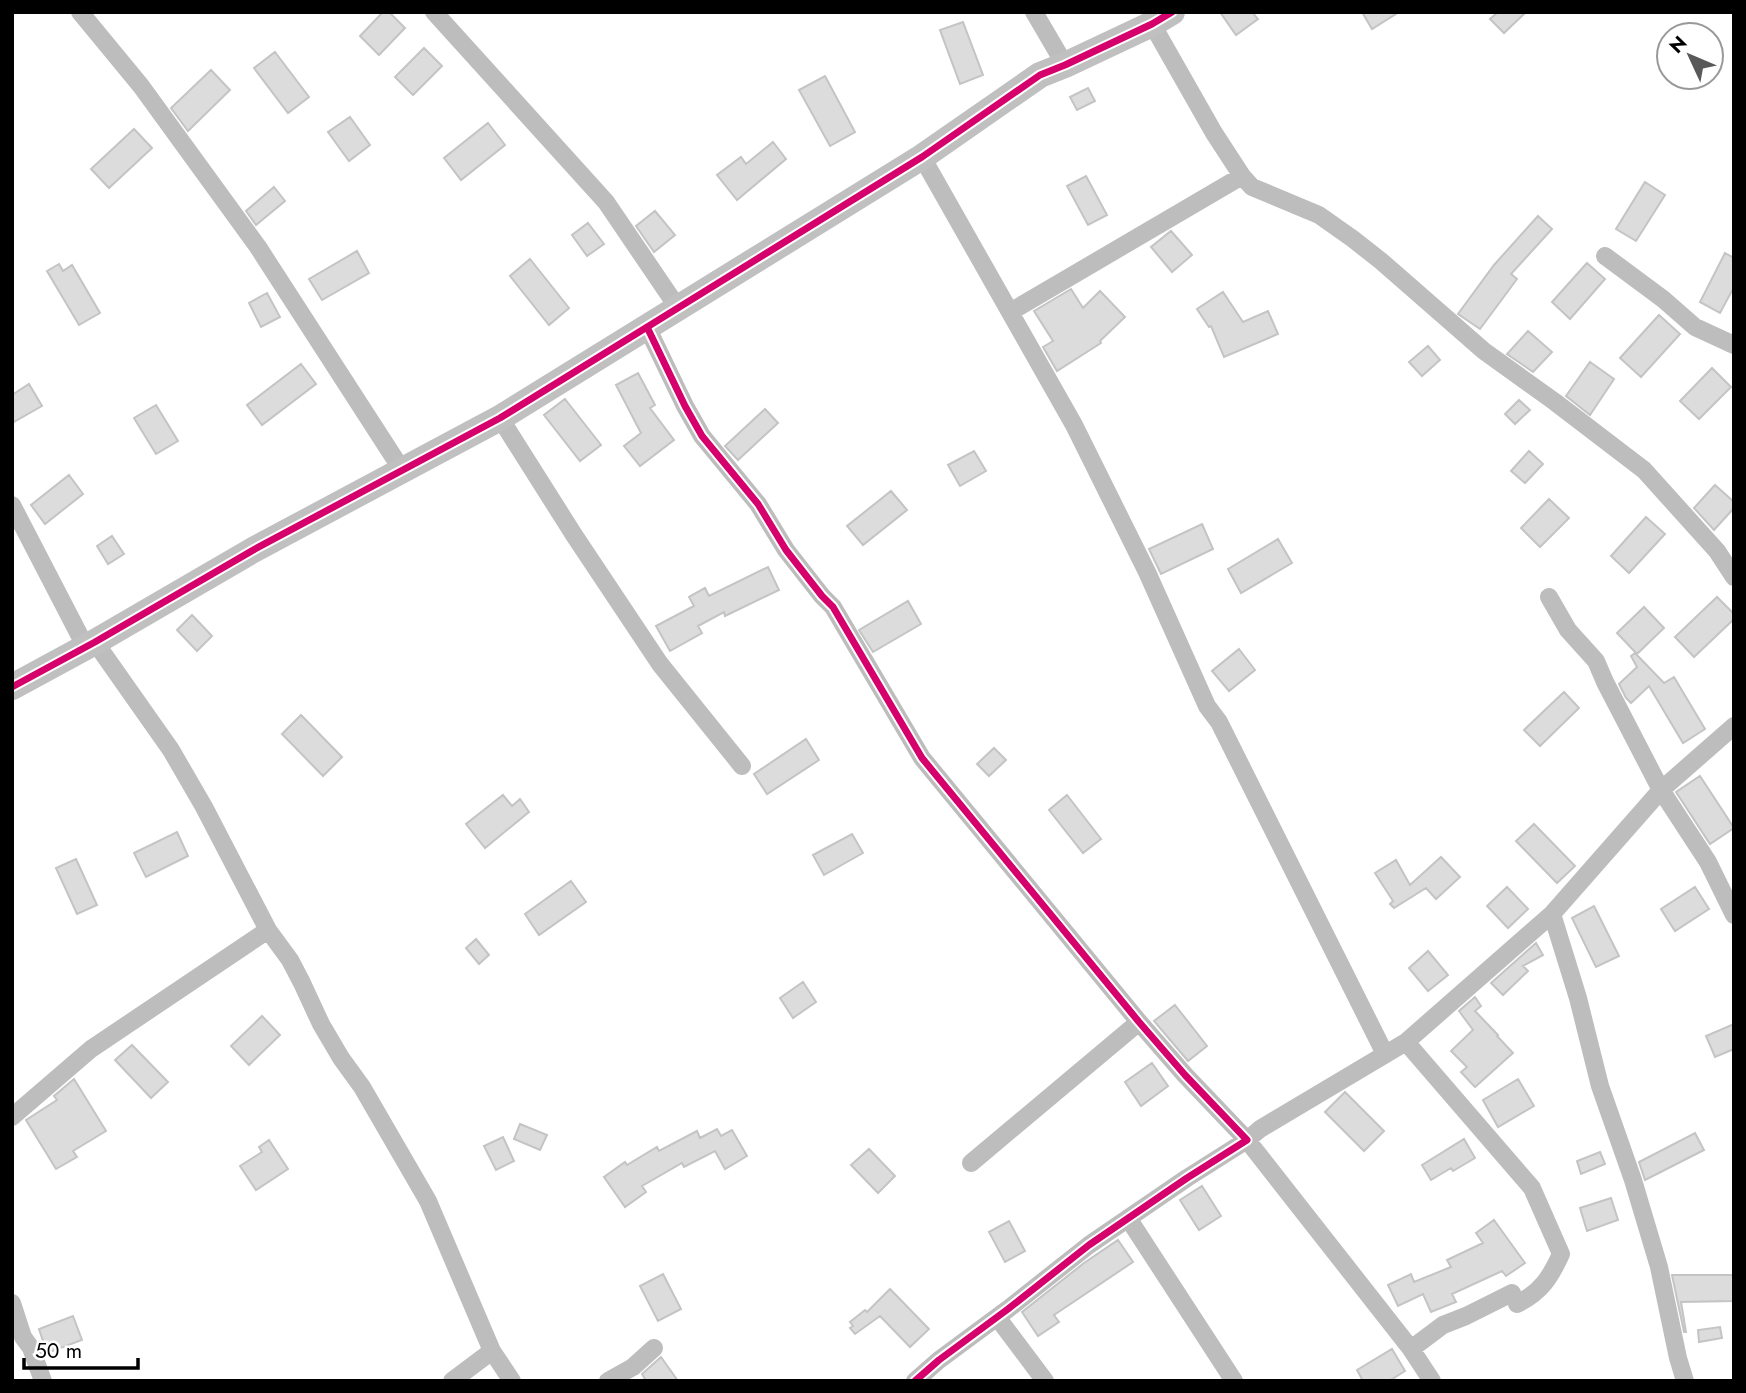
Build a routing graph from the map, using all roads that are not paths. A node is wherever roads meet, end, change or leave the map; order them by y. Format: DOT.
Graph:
graph roads {
  1 [pos="80,12"];
  2 [pos="434,12"];
  3 [pos="1034,12"];
  4 [pos="1162,18"];
  5 [pos="1065,65"];
  6 [pos="922,157"];
  7 [pos="1242,176"];
  8 [pos="1605,256"];
  9 [pos="678,308"];
  10 [pos="1010,312"];
  11 [pos="647,327"];
  12 [pos="1734,345"];
  13 [pos="500,418"];
  14 [pos="402,470"];
  15 [pos="12,505"];
  16 [pos="1734,577"];
  17 [pos="1549,597"];
  18 [pos="95,642"];
  19 [pos="12,687"];
  20 [pos="1734,726"];
  21 [pos="742,766"];
  22 [pos="1661,790"];
  23 [pos="1552,914"];
  24 [pos="1734,915"];
  25 [pos="268,930"];
  26 [pos="1139,1022"];
  27 [pos="1406,1042"];
  28 [pos="1385,1054"];
  29 [pos="12,1117"];
  30 [pos="1247,1140"];
  31 [pos="971,1163"];
  32 [pos="1128,1218"];
  33 [pos="12,1303"];
  34 [pos="997,1317"];
  35 [pos="654,1348"];
  36 [pos="1411,1349"];
  37 [pos="492,1351"];
  38 [pos="43,1381"];
  39 [pos="452,1381"];
  40 [pos="512,1381"];
  41 [pos="608,1381"];
  42 [pos="915,1381"];
  43 [pos="1045,1381"];
  44 [pos="1234,1381"];
  45 [pos="1432,1381"];
  46 [pos="1685,1381"];
  1 -- 14 [label="street"];
  2 -- 9 [label="street"];
  3 -- 5 [label="street"];
  4 -- 5 [label="street"];
  4 -- 7 [label="street"];
  5 -- 6 [label="street"];
  6 -- 9 [label="street"];
  6 -- 10 [label="street"];
  7 -- 10 [label="street"];
  7 -- 16 [label="street"];
  8 -- 12 [label="street"];
  9 -- 11 [label="street"];
  10 -- 28 [label="street"];
  11 -- 13 [label="street"];
  11 -- 26 [label="street"];
  13 -- 14 [label="street"];
  13 -- 21 [label="street"];
  14 -- 18 [label="street"];
  15 -- 18 [label="street"];
  17 -- 22 [label="street"];
  18 -- 19 [label="street"];
  18 -- 25 [label="street"];
  20 -- 22 [label="street"];
  22 -- 23 [label="street"];
  22 -- 24 [label="street"];
  23 -- 27 [label="street"];
  23 -- 46 [label="street"];
  25 -- 29 [label="street"];
  25 -- 37 [label="street"];
  26 -- 30 [label="street"];
  26 -- 31 [label="street"];
  27 -- 28 [label="street"];
  27 -- 36 [label="street"];
  28 -- 30 [label="street"];
  30 -- 32 [label="street"];
  30 -- 36 [label="street"];
  32 -- 34 [label="street"];
  32 -- 44 [label="street"];
  33 -- 38 [label="street"];
  34 -- 42 [label="street"];
  34 -- 43 [label="street"];
  35 -- 41 [label="street"];
  36 -- 45 [label="street"];
  37 -- 39 [label="street"];
  37 -- 40 [label="street"];
}
